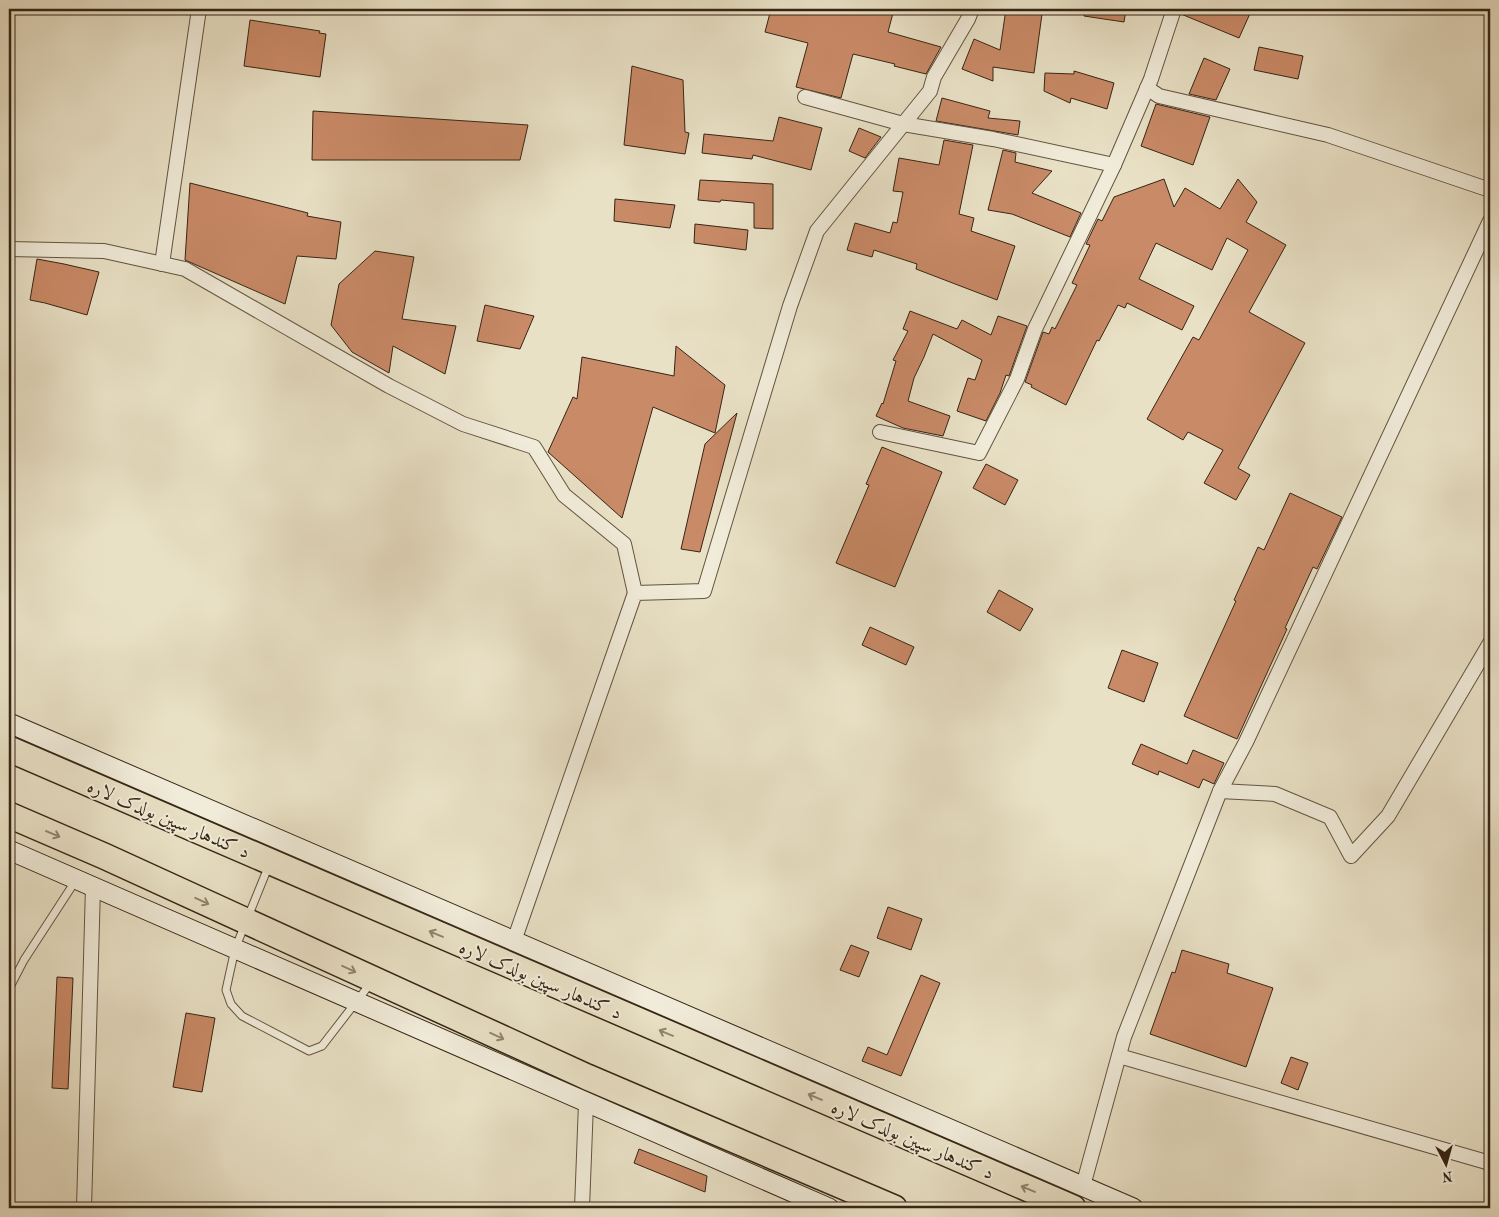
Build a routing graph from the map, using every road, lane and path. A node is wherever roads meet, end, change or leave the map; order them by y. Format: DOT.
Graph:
graph roads {
  1 [pos="199,9"];
  2 [pos="972,9"];
  3 [pos="1174,9"];
  4 [pos="1147,88"];
  5 [pos="805,97"];
  6 [pos="903,124"];
  7 [pos="1114,165"];
  8 [pos="1490,190"];
  9 [pos="1490,221"];
  10 [pos="9,249"];
  11 [pos="162,264"];
  12 [pos="880,432"];
  13 [pos="635,593"];
  14 [pos="1490,644"];
  15 [pos="9,723"];
  16 [pos="9,749"];
  17 [pos="1220,791"];
  18 [pos="9,815"];
  19 [pos="9,850"];
  20 [pos="275,851"];
  21 [pos="76,880"];
  22 [pos="93,887"];
  23 [pos="246,921"];
  24 [pos="514,941"];
  25 [pos="235,949"];
  26 [pos="373,980"];
  27 [pos="9,989"];
  28 [pos="356,1002"];
  29 [pos="1119,1056"];
  30 [pos="586,1103"];
  31 [pos="1490,1163"];
  32 [pos="1078,1197"];
  33 [pos="84,1208"];
  34 [pos="582,1208"];
  35 [pos="829,1208"];
  36 [pos="894,1208"];
  37 [pos="1133,1208"];
  1 -- 11 [label="street"];
  2 -- 6 [label="street"];
  3 -- 4 [label="street"];
  4 -- 7 [label="street"];
  4 -- 8 [label="street"];
  5 -- 6 [label="street"];
  6 -- 7 [label="street"];
  6 -- 13 [label="street"];
  7 -- 12 [label="street"];
  9 -- 17 [label="street"];
  10 -- 11 [label="street"];
  11 -- 13 [label="street"];
  13 -- 24 [label="street"];
  14 -- 17 [label="street"];
  15 -- 20 [label="street"];
  16 -- 20 [label="highway, د کندهار سپین بولدک لاره"];
  17 -- 29 [label="street"];
  18 -- 23 [label="highway, one-way"];
  19 -- 21 [label="street"];
  20 -- 23 [label="lane"];
  20 -- 24 [label="street"];
  32 -- 20 [label="highway, د کندهار سپین بولدک لاره, one-way"];
  21 -- 22 [label="street"];
  21 -- 27 [label="lane"];
  22 -- 25 [label="street"];
  22 -- 33 [label="street"];
  23 -- 25 [label="lane"];
  23 -- 26 [label="highway, one-way"];
  24 -- 32 [label="street"];
  25 -- 28 [label="street"];
  25 -- 28 [label="lane"];
  26 -- 28 [label="lane"];
  26 -- 36 [label="highway, one-way"];
  28 -- 30 [label="street"];
  29 -- 31 [label="street"];
  29 -- 32 [label="street"];
  30 -- 34 [label="street"];
  30 -- 35 [label="street"];
  32 -- 37 [label="street"];
}
